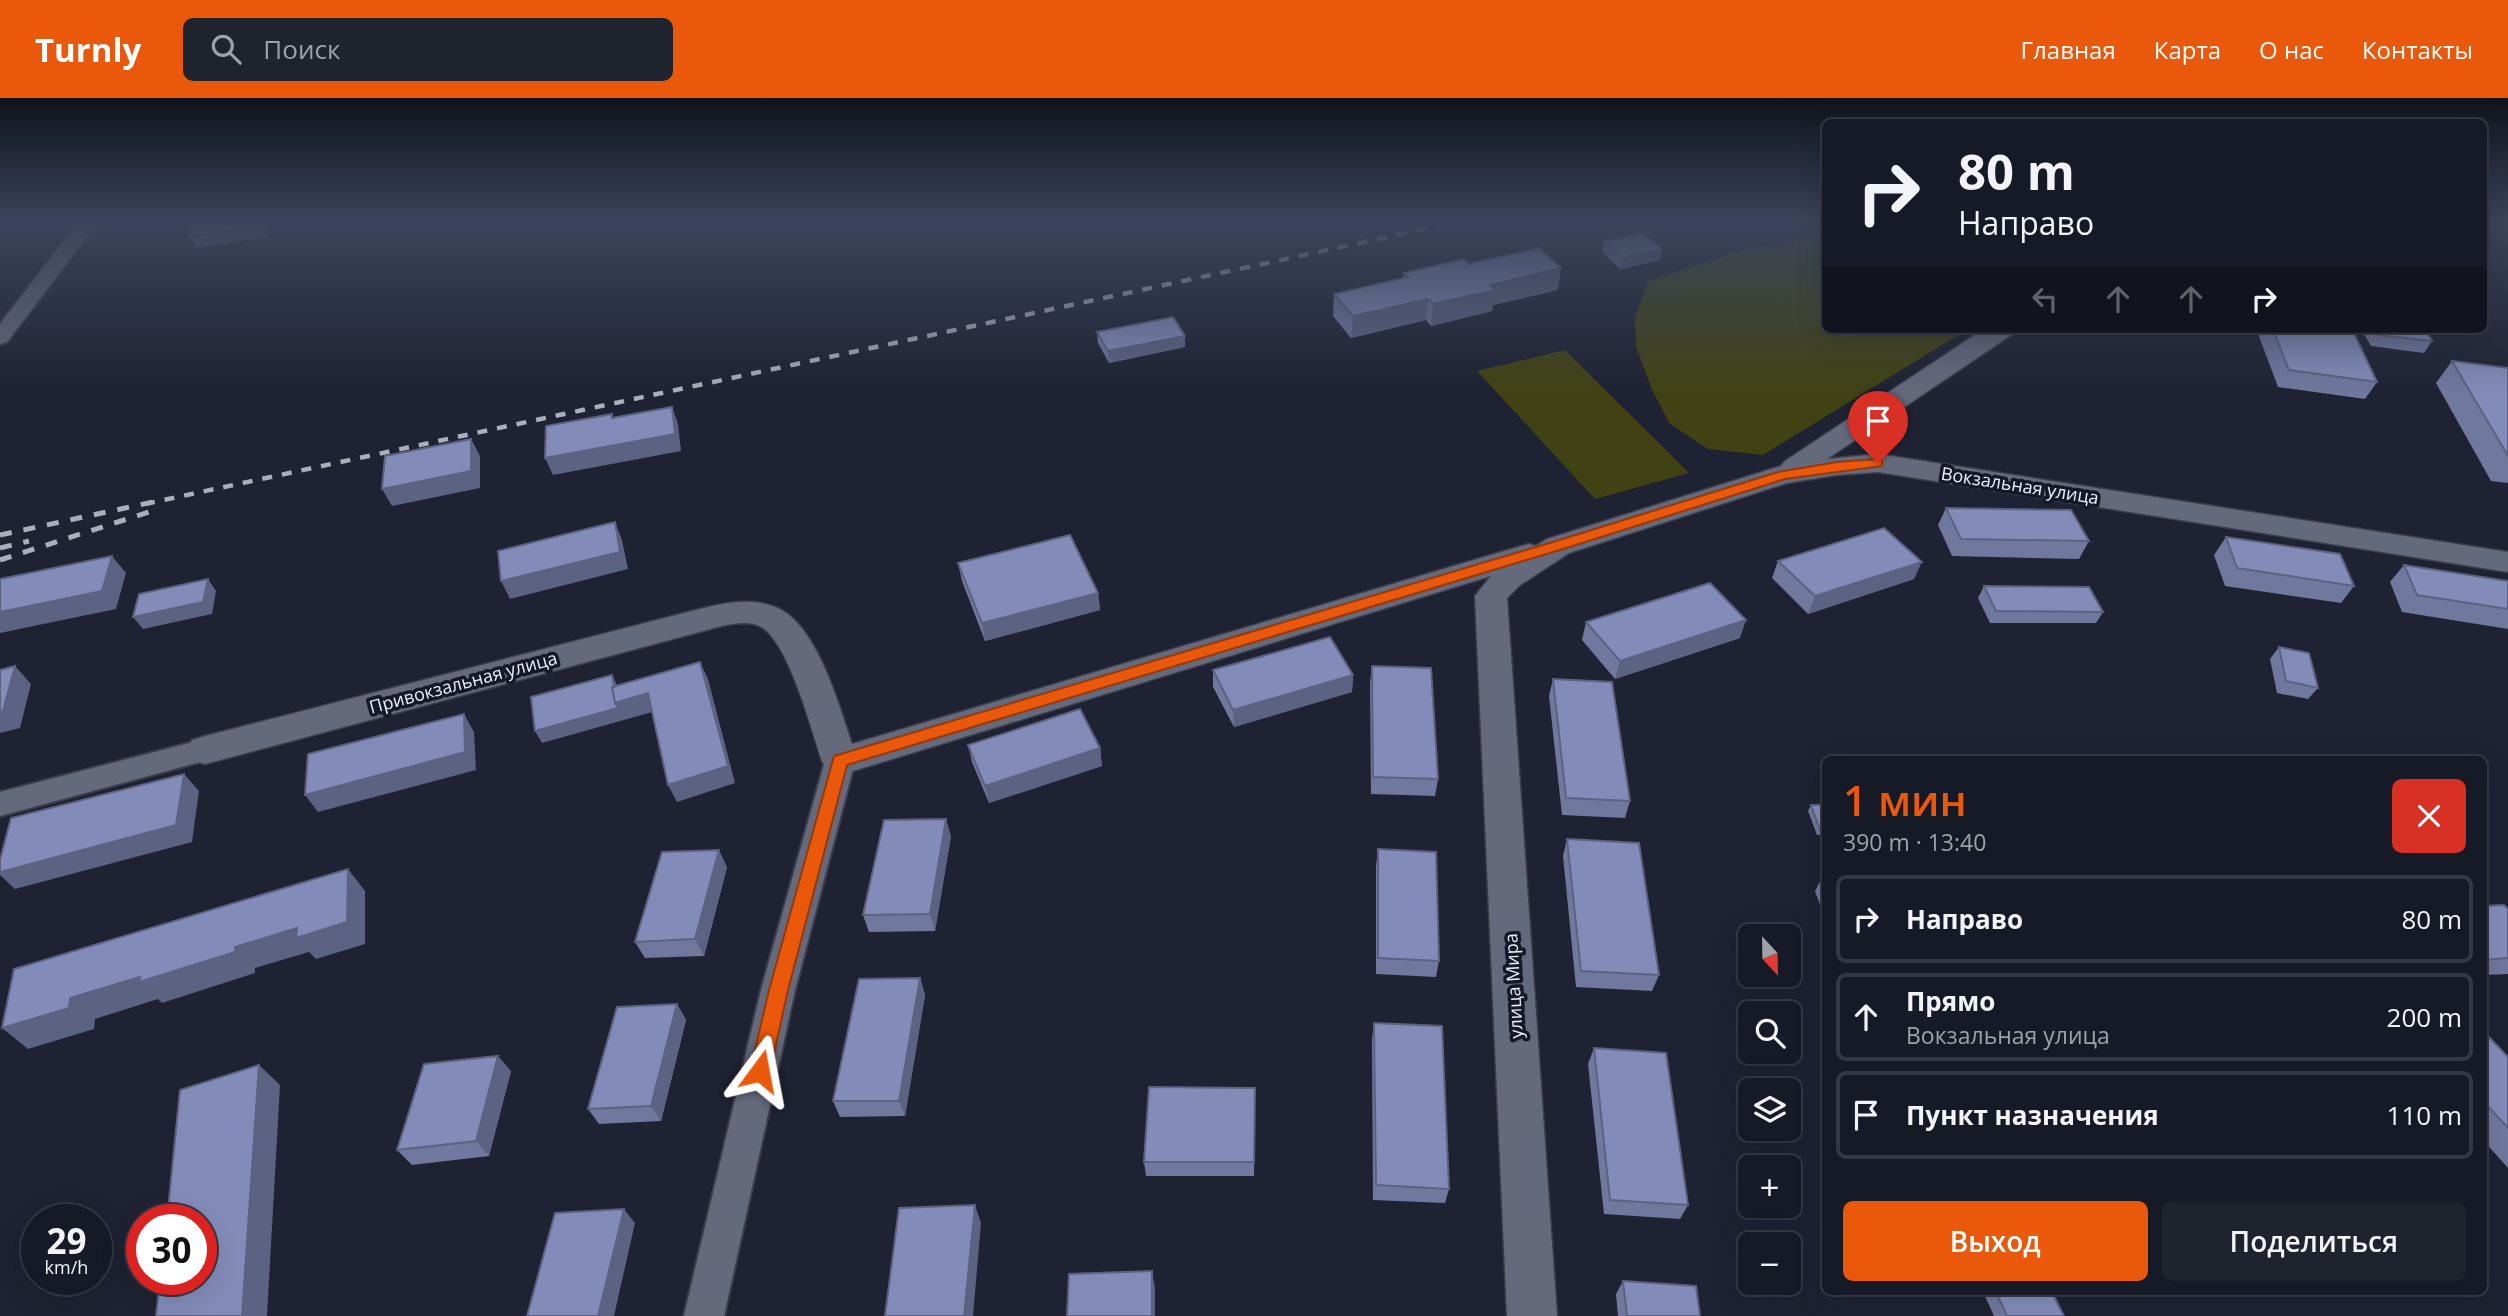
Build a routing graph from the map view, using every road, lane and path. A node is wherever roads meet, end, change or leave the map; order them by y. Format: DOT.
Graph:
graph roads {
  1 [pos="45,280"];
  2 [pos="1997,333"];
  3 [pos="0,338"];
  4 [pos="1783,475"];
  5 [pos="1558,545"];
  6 [pos="2508,562"];
  7 [pos="1422,587"];
  8 [pos="1494,656"];
  9 [pos="205,750"];
  10 [pos="840,761"];
  11 [pos="0,804"];
  12 [pos="704,1316"];
  13 [pos="1532,1316"];
  1 -- 3 [label="street"];
  2 -- 4 [label="street"];
  4 -- 5 [label="street, Вокзальная улица"];
  4 -- 6 [label="street, Вокзальная улица"];
  5 -- 7 [label="street"];
  5 -- 8 [label="street, Вокзальная улица"];
  7 -- 8 [label="street"];
  7 -- 10 [label="street"];
  8 -- 13 [label="street, улица Мира"];
  9 -- 10 [label="street, Привокзальная улица"];
  9 -- 11 [label="street, Привокзальная улица"];
  10 -- 12 [label="street"];
}
